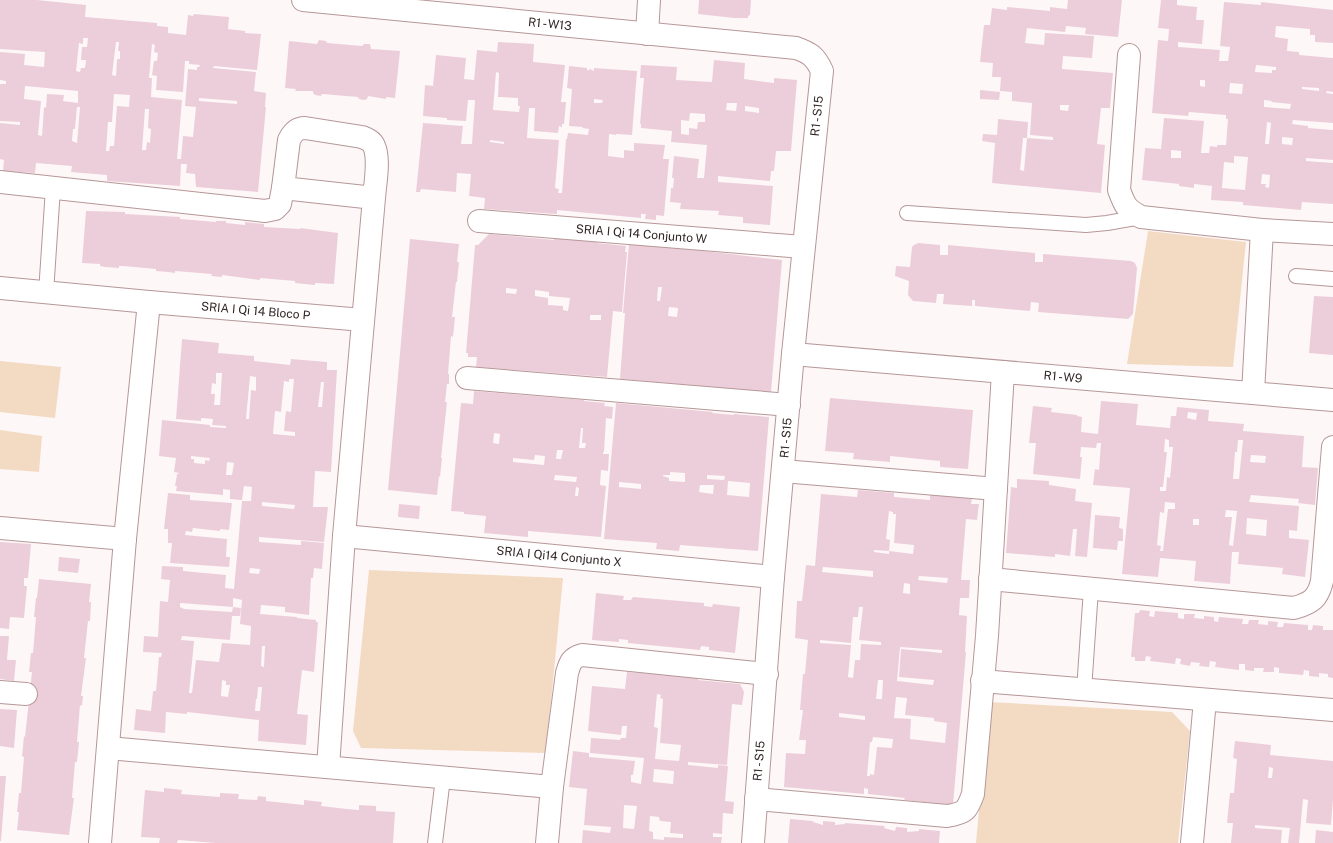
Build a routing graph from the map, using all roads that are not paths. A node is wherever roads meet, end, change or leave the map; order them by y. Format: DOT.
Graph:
graph roads {
  1 [pos="303,0"];
  2 [pos="649,0"];
  3 [pos="468,8"];
  4 [pos="647,34"];
  5 [pos="796,48"];
  6 [pos="1129,55"];
  7 [pos="0,182"];
  8 [pos="53,188"];
  9 [pos="283,188"];
  10 [pos="374,198"];
  11 [pos="907,213"];
  12 [pos="1141,218"];
  13 [pos="479,221"];
  14 [pos="1262,230"];
  15 [pos="1333,234"];
  16 [pos="803,247"];
  17 [pos="1296,276"];
  18 [pos="1333,279"];
  19 [pos="0,288"];
  20 [pos="46,293"];
  21 [pos="149,302"];
  22 [pos="363,320"];
  23 [pos="793,354"];
  24 [pos="1003,372"];
  25 [pos="467,378"];
  26 [pos="1253,393"];
  27 [pos="1333,400"];
  28 [pos="789,405"];
  29 [pos="1333,447"];
  30 [pos="783,471"];
  31 [pos="996,489"];
  32 [pos="0,528"];
  33 [pos="344,536"];
  34 [pos="125,539"];
  35 [pos="773,577"];
  36 [pos="990,579"];
  37 [pos="1327,581"];
  38 [pos="1091,589"];
  39 [pos="767,674"];
  40 [pos="982,681"];
  41 [pos="1084,690"];
  42 [pos="0,692"];
  43 [pos="26,694"];
  44 [pos="1204,700"];
  45 [pos="1333,710"];
  46 [pos="108,748"];
  47 [pos="328,767"];
  48 [pos="443,778"];
  49 [pos="552,787"];
  50 [pos="756,799"];
  51 [pos="100,843"];
  52 [pos="435,843"];
  53 [pos="547,843"];
  54 [pos="753,843"];
  55 [pos="1192,843"];
  1 -- 3 [label="street, R1 - W13"];
  2 -- 4 [label="street"];
  3 -- 4 [label="street, R1 - W13"];
  4 -- 5 [label="street, R1 - W13"];
  5 -- 16 [label="street, R1 - S15"];
  6 -- 12 [label="street"];
  7 -- 8 [label="street"];
  8 -- 9 [label="street"];
  8 -- 20 [label="lane"];
  9 -- 10 [label="street"];
  9 -- 10 [label="street"];
  10 -- 22 [label="street"];
  11 -- 12 [label="lane"];
  12 -- 14 [label="street"];
  13 -- 16 [label="street, SRIA I Qi 14 Conjunto W"];
  14 -- 15 [label="street"];
  14 -- 26 [label="street"];
  16 -- 23 [label="street, R1 - S15"];
  17 -- 18 [label="lane"];
  19 -- 20 [label="street, SRIA I Qi 14 Bloco P"];
  20 -- 21 [label="street, SRIA I Qi 14 Bloco P"];
  21 -- 22 [label="street, SRIA I Qi 14 Bloco P"];
  21 -- 34 [label="street"];
  22 -- 33 [label="street"];
  23 -- 24 [label="street, R1 - W9"];
  23 -- 28 [label="street, R1 - S15"];
  24 -- 26 [label="street, R1 - W9"];
  24 -- 31 [label="street"];
  25 -- 28 [label="street"];
  26 -- 27 [label="street, R1 - W9"];
  28 -- 30 [label="street, R1 - S15"];
  29 -- 37 [label="street"];
  30 -- 31 [label="street"];
  30 -- 35 [label="street, R1 - S15"];
  31 -- 36 [label="street"];
  32 -- 34 [label="street"];
  33 -- 35 [label="street, SRIA I Qi14 Conjunto X"];
  33 -- 47 [label="street"];
  34 -- 46 [label="street"];
  35 -- 39 [label="street, R1 - S15"];
  36 -- 38 [label="street"];
  36 -- 40 [label="street"];
  37 -- 38 [label="street"];
  38 -- 41 [label="lane"];
  39 -- 49 [label="street"];
  39 -- 50 [label="street, R1 - S15"];
  40 -- 41 [label="street"];
  40 -- 50 [label="street"];
  41 -- 44 [label="street"];
  42 -- 43 [label="street"];
  44 -- 45 [label="street"];
  44 -- 55 [label="street"];
  46 -- 47 [label="street"];
  46 -- 51 [label="street"];
  47 -- 48 [label="street"];
  48 -- 49 [label="street"];
  48 -- 52 [label="lane"];
  49 -- 53 [label="street"];
  50 -- 54 [label="street, R1 - S15"];
}
